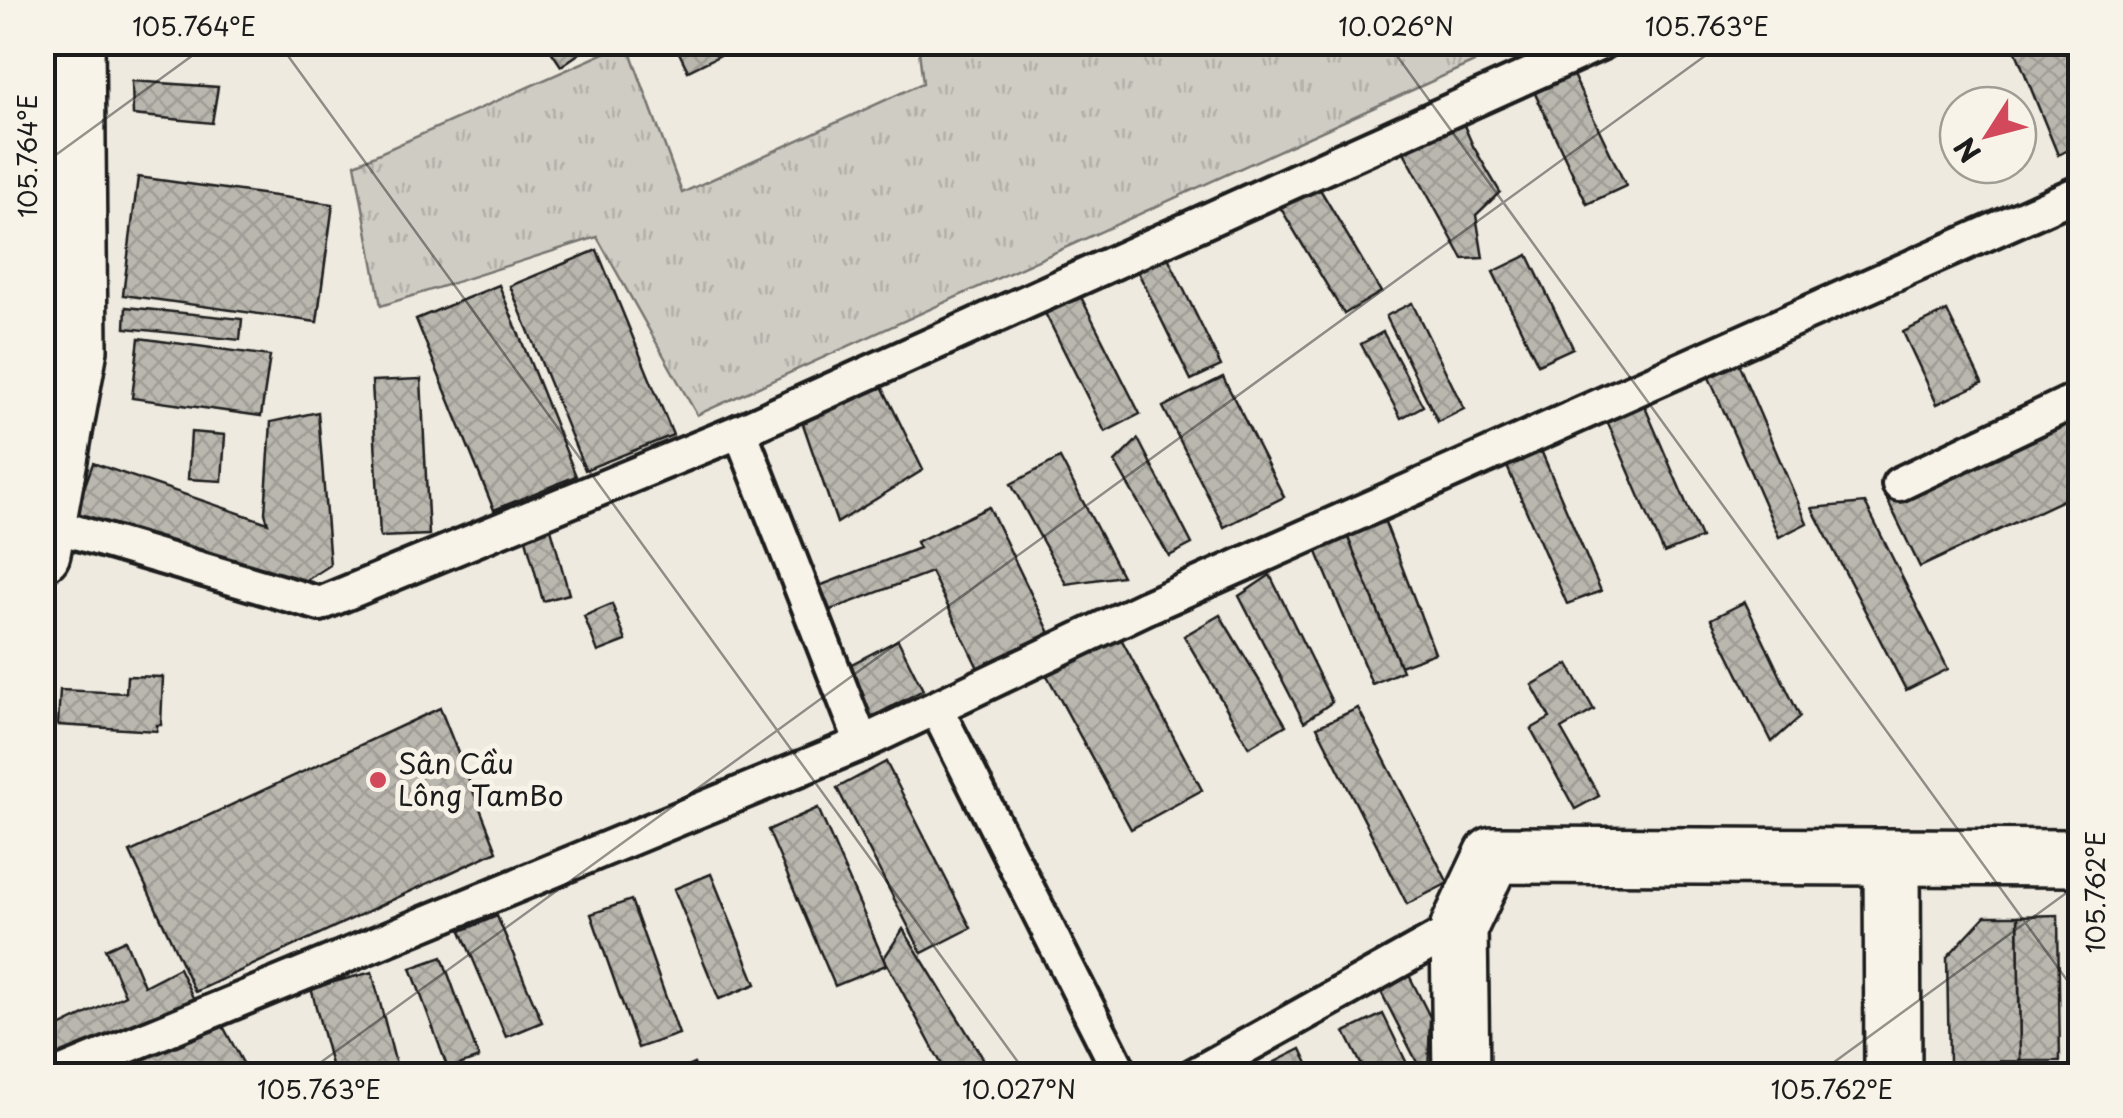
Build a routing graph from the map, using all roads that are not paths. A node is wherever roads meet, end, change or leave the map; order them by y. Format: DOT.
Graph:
graph roads {
  1 [pos="76,42"];
  2 [pos="1603,42"];
  3 [pos="2080,192"];
  4 [pos="2080,398"];
  5 [pos="740,431"];
  6 [pos="1900,484"];
  7 [pos="45,538"];
  8 [pos="936,708"];
  9 [pos="862,742"];
  10 [pos="1892,858"];
  11 [pos="2080,858"];
  12 [pos="1459,927"];
  13 [pos="55,1076"];
  14 [pos="1122,1076"];
  15 [pos="1192,1076"];
  16 [pos="1461,1076"];
  17 [pos="1893,1076"];
  1 -- 7 [label="street"];
  2 -- 5 [label="lane"];
  3 -- 8 [label="lane"];
  4 -- 6 [label="lane"];
  5 -- 7 [label="lane"];
  5 -- 9 [label="lane"];
  8 -- 9 [label="lane"];
  8 -- 14 [label="lane"];
  9 -- 13 [label="lane"];
  10 -- 11 [label="street"];
  10 -- 12 [label="street"];
  10 -- 17 [label="street"];
  12 -- 15 [label="lane"];
  12 -- 16 [label="street"];
}
